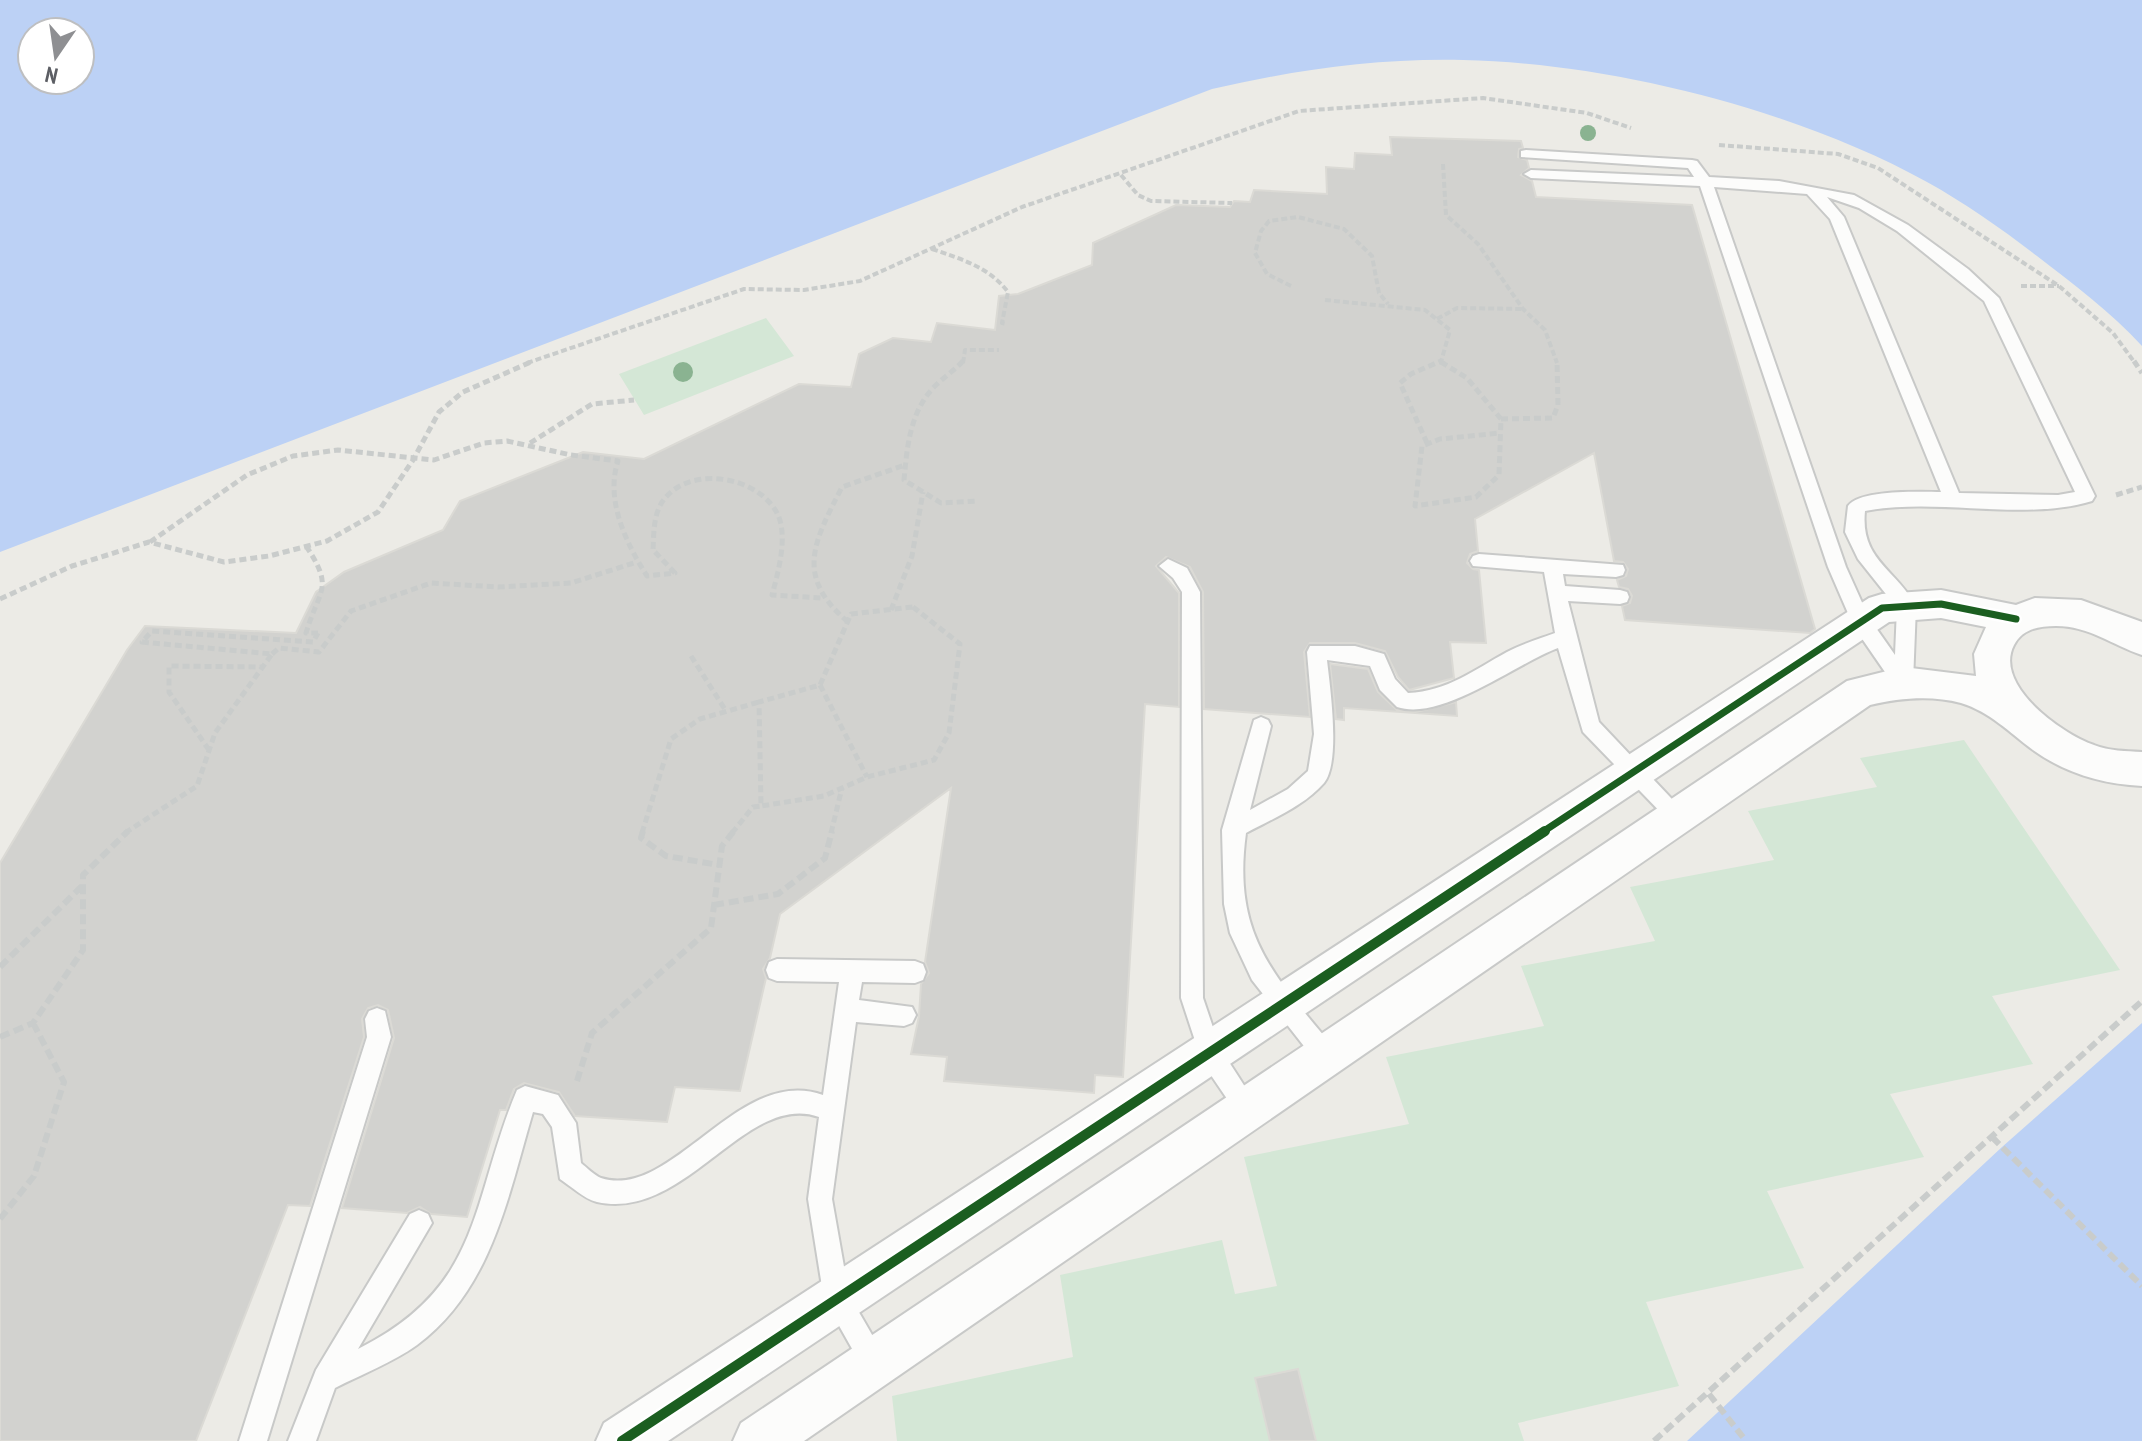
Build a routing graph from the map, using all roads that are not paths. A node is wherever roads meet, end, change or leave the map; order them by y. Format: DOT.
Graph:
graph roads {
  1 [pos="1684,143"];
  2 [pos="1526,154"];
  3 [pos="1692,164"];
  4 [pos="1531,174"];
  5 [pos="1706,183"];
  6 [pos="1812,190"];
  7 [pos="1953,499"];
  8 [pos="1479,561"];
  9 [pos="1168,566"];
  10 [pos="1552,566"];
  11 [pos="1616,570"];
  12 [pos="1557,593"];
  13 [pos="1620,597"];
  14 [pos="1907,606"];
  15 [pos="2016,619"];
  16 [pos="1861,622"];
  17 [pos="1565,637"];
  18 [pos="2142,640"];
  19 [pos="1903,682"];
  20 [pos="2014,711"];
  21 [pos="1261,726"];
  22 [pos="2142,769"];
  23 [pos="1636,773"];
  24 [pos="1678,816"];
  25 [pos="1233,830"];
  26 [pos="777,970"];
  27 [pos="852,971"];
  28 [pos="915,972"];
  29 [pos="1284,1005"];
  30 [pos="848,1010"];
  31 [pos="904,1015"];
  32 [pos="377,1019"];
  33 [pos="1210,1054"];
  34 [pos="1326,1056"];
  35 [pos="1246,1107"];
  36 [pos="832,1110"];
  37 [pos="419,1223"];
  38 [pos="837,1299"];
  39 [pos="873,1361"];
  40 [pos="325,1379"];
  41 [pos="253,1441"];
  42 [pos="302,1441"];
  43 [pos="622,1441"];
  44 [pos="759,1441"];
  1 -- 3 [label="lane"];
  2 -- 3 [label="lane"];
  3 -- 5 [label="lane"];
  4 -- 5 [label="lane"];
  5 -- 6 [label="lane"];
  5 -- 16 [label="lane"];
  6 -- 7 [label="lane"];
  6 -- 7 [label="lane"];
  7 -- 14 [label="lane"];
  8 -- 10 [label="lane"];
  9 -- 33 [label="lane"];
  10 -- 11 [label="lane"];
  10 -- 12 [label="lane"];
  12 -- 13 [label="lane"];
  12 -- 17 [label="lane"];
  14 -- 15 [label="street"];
  14 -- 16 [label="street"];
  14 -- 19 [label="lane"];
  15 -- 18 [label="street"];
  15 -- 20 [label="street"];
  16 -- 19 [label="lane"];
  16 -- 23 [label="street"];
  17 -- 23 [label="lane"];
  17 -- 25 [label="lane"];
  19 -- 20 [label="street"];
  19 -- 24 [label="street"];
  20 -- 22 [label="street"];
  21 -- 25 [label="lane"];
  23 -- 24 [label="lane"];
  23 -- 29 [label="street"];
  24 -- 34 [label="street"];
  25 -- 29 [label="lane"];
  26 -- 27 [label="lane"];
  27 -- 28 [label="lane"];
  27 -- 30 [label="lane"];
  29 -- 33 [label="street"];
  29 -- 34 [label="lane"];
  30 -- 31 [label="lane"];
  30 -- 36 [label="lane"];
  32 -- 41 [label="lane"];
  33 -- 35 [label="lane"];
  33 -- 38 [label="street"];
  34 -- 35 [label="street"];
  35 -- 39 [label="street"];
  36 -- 38 [label="lane"];
  36 -- 40 [label="lane"];
  37 -- 40 [label="lane"];
  38 -- 39 [label="lane"];
  38 -- 43 [label="street"];
  39 -- 44 [label="street"];
  40 -- 42 [label="lane"];
}
